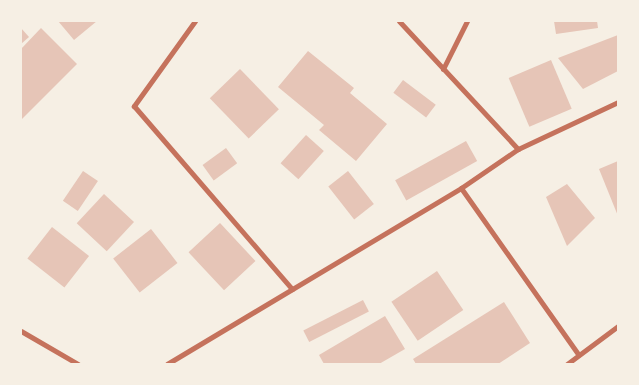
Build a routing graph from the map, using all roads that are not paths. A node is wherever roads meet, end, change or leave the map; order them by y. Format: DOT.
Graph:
graph roads {
  1 [pos="195,21"];
  2 [pos="399,21"];
  3 [pos="467,21"];
  4 [pos="444,70"];
  5 [pos="618,102"];
  6 [pos="518,149"];
  7 [pos="461,188"];
  8 [pos="292,289"];
  9 [pos="618,326"];
  10 [pos="21,331"];
  11 [pos="579,355"];
  12 [pos="78,364"];
  13 [pos="167,364"];
  14 [pos="567,364"];
  1 -- 8 [label="street"];
  2 -- 4 [label="street"];
  3 -- 4 [label="street"];
  4 -- 6 [label="street"];
  5 -- 6 [label="street"];
  6 -- 7 [label="street"];
  7 -- 8 [label="street"];
  7 -- 11 [label="street"];
  8 -- 13 [label="street"];
  9 -- 11 [label="street"];
  10 -- 12 [label="street"];
  11 -- 14 [label="street"];
}
